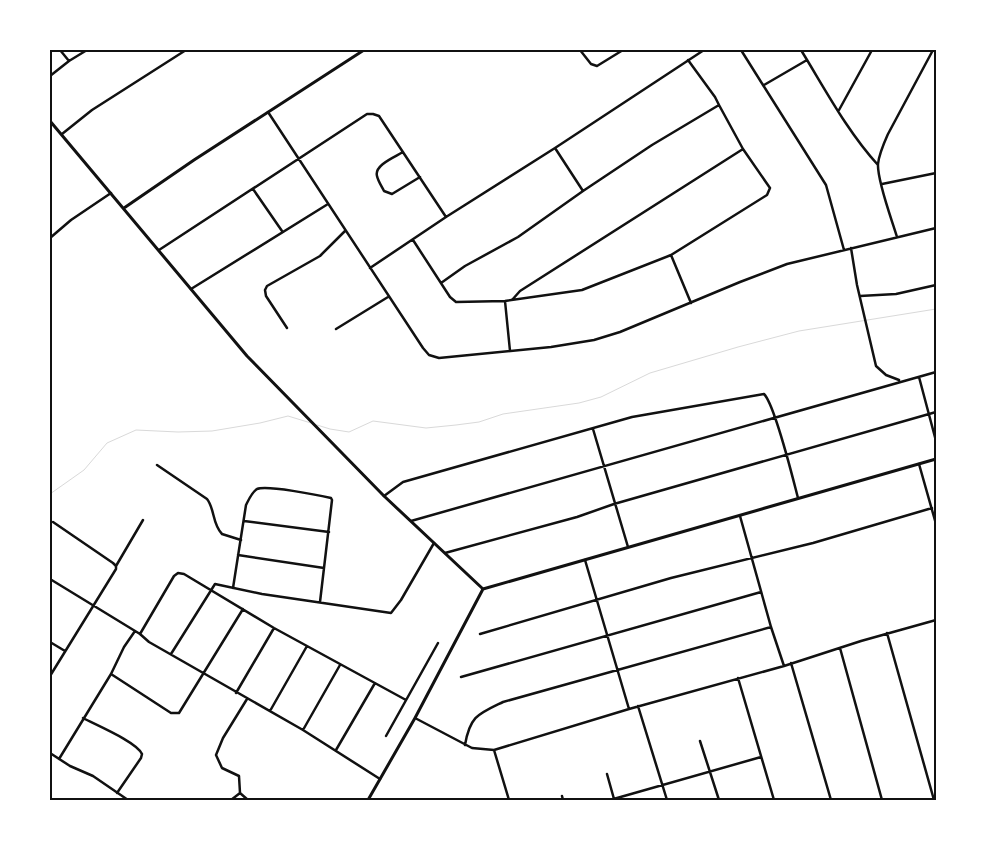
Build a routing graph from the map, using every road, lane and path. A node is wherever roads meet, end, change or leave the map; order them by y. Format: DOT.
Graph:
graph roads {
  1 [pos="60,50"];
  2 [pos="87,50"];
  3 [pos="186,50"];
  4 [pos="364,50"];
  5 [pos="580,50"];
  6 [pos="623,50"];
  7 [pos="704,50"];
  8 [pos="741,50"];
  9 [pos="801,50"];
  10 [pos="872,50"];
  11 [pos="933,50"];
  12 [pos="688,60"];
  13 [pos="807,60"];
  14 [pos="70,61"];
  15 [pos="50,76"];
  16 [pos="764,85"];
  17 [pos="719,106"];
  18 [pos="838,111"];
  19 [pos="268,112"];
  20 [pos="50,120"];
  21 [pos="62,134"];
  22 [pos="555,148"];
  23 [pos="742,149"];
  24 [pos="403,152"];
  25 [pos="299,160"];
  26 [pos="878,165"];
  27 [pos="936,173"];
  28 [pos="420,177"];
  29 [pos="882,184"];
  30 [pos="253,189"];
  31 [pos="584,191"];
  32 [pos="111,193"];
  33 [pos="328,204"];
  34 [pos="124,208"];
  35 [pos="446,217"];
  36 [pos="936,228"];
  37 [pos="282,231"];
  38 [pos="345,231"];
  39 [pos="897,237"];
  40 [pos="50,238"];
  41 [pos="413,240"];
  42 [pos="851,248"];
  43 [pos="159,250"];
  44 [pos="844,250"];
  45 [pos="671,255"];
  46 [pos="369,269"];
  47 [pos="441,283"];
  48 [pos="936,285"];
  49 [pos="191,289"];
  50 [pos="860,296"];
  51 [pos="388,297"];
  52 [pos="511,300"];
  53 [pos="505,301"];
  54 [pos="692,303"];
  55 [pos="287,328"];
  56 [pos="336,329"];
  57 [pos="510,350"];
  58 [pos="936,372"];
  59 [pos="919,377"];
  60 [pos="900,381"];
  61 [pos="936,412"];
  62 [pos="928,414"];
  63 [pos="774,417"];
  64 [pos="593,428"];
  65 [pos="936,441"];
  66 [pos="786,456"];
  67 [pos="936,459"];
  68 [pos="919,464"];
  69 [pos="157,465"];
  70 [pos="603,467"];
  71 [pos="384,496"];
  72 [pos="799,499"];
  73 [pos="614,504"];
  74 [pos="932,508"];
  75 [pos="740,516"];
  76 [pos="144,520"];
  77 [pos="243,521"];
  78 [pos="411,521"];
  79 [pos="53,522"];
  80 [pos="936,524"];
  81 [pos="329,532"];
  82 [pos="241,540"];
  83 [pos="434,543"];
  84 [pos="628,548"];
  85 [pos="444,553"];
  86 [pos="238,555"];
  87 [pos="751,558"];
  88 [pos="586,560"];
  89 [pos="116,566"];
  90 [pos="324,568"];
  91 [pos="50,580"];
  92 [pos="233,588"];
  93 [pos="211,589"];
  94 [pos="483,589"];
  95 [pos="761,592"];
  96 [pos="597,600"];
  97 [pos="320,602"];
  98 [pos="94,606"];
  99 [pos="242,609"];
  100 [pos="936,621"];
  101 [pos="771,627"];
  102 [pos="274,628"];
  103 [pos="135,631"];
  104 [pos="887,633"];
  105 [pos="140,634"];
  106 [pos="480,634"];
  107 [pos="608,635"];
  108 [pos="50,642"];
  109 [pos="438,643"];
  110 [pos="307,646"];
  111 [pos="840,648"];
  112 [pos="65,651"];
  113 [pos="172,654"];
  114 [pos="791,663"];
  115 [pos="340,665"];
  116 [pos="784,666"];
  117 [pos="618,670"];
  118 [pos="111,674"];
  119 [pos="204,674"];
  120 [pos="50,676"];
  121 [pos="461,676"];
  122 [pos="738,678"];
  123 [pos="375,683"];
  124 [pos="236,693"];
  125 [pos="247,699"];
  126 [pos="406,700"];
  127 [pos="638,706"];
  128 [pos="629,708"];
  129 [pos="270,711"];
  130 [pos="83,718"];
  131 [pos="415,718"];
  132 [pos="303,730"];
  133 [pos="386,736"];
  134 [pos="700,741"];
  135 [pos="465,745"];
  136 [pos="336,750"];
  137 [pos="494,750"];
  138 [pos="50,754"];
  139 [pos="761,757"];
  140 [pos="59,760"];
  141 [pos="710,772"];
  142 [pos="608,774"];
  143 [pos="380,779"];
  144 [pos="662,785"];
  145 [pos="240,792"];
  146 [pos="117,793"];
  147 [pos="562,796"];
  148 [pos="128,800"];
  149 [pos="231,800"];
  150 [pos="248,800"];
  151 [pos="368,800"];
  152 [pos="509,800"];
  153 [pos="563,800"];
  154 [pos="612,800"];
  155 [pos="667,800"];
  156 [pos="719,800"];
  157 [pos="774,800"];
  158 [pos="831,800"];
  159 [pos="882,800"];
  160 [pos="934,800"];
  1 -- 14 [label="street"];
  2 -- 14 [label="street"];
  3 -- 21 [label="street"];
  4 -- 19 [label="street"];
  5 -- 6 [label="street"];
  7 -- 12 [label="street"];
  8 -- 16 [label="street"];
  9 -- 13 [label="street"];
  10 -- 18 [label="street"];
  11 -- 26 [label="street"];
  12 -- 17 [label="street"];
  12 -- 22 [label="street"];
  13 -- 16 [label="street"];
  13 -- 18 [label="street"];
  14 -- 15 [label="street"];
  16 -- 44 [label="street"];
  17 -- 23 [label="street"];
  17 -- 31 [label="street"];
  18 -- 26 [label="street"];
  19 -- 25 [label="street"];
  19 -- 34 [label="street"];
  20 -- 21 [label="street"];
  21 -- 32 [label="street"];
  22 -- 31 [label="street"];
  22 -- 35 [label="street"];
  23 -- 45 [label="street"];
  23 -- 52 [label="street"];
  24 -- 25 [label="street"];
  24 -- 28 [label="street"];
  24 -- 28 [label="street"];
  25 -- 30 [label="street"];
  25 -- 33 [label="street"];
  26 -- 29 [label="street"];
  27 -- 29 [label="street"];
  28 -- 35 [label="street"];
  29 -- 39 [label="street"];
  30 -- 37 [label="street"];
  30 -- 43 [label="street"];
  31 -- 47 [label="street"];
  32 -- 34 [label="street"];
  32 -- 40 [label="street"];
  33 -- 37 [label="street"];
  33 -- 38 [label="street"];
  34 -- 43 [label="street"];
  35 -- 41 [label="street"];
  36 -- 39 [label="street"];
  37 -- 49 [label="street"];
  38 -- 46 [label="street"];
  38 -- 55 [label="street"];
  39 -- 42 [label="street"];
  41 -- 46 [label="street"];
  41 -- 47 [label="street"];
  42 -- 44 [label="street"];
  42 -- 50 [label="street"];
  43 -- 49 [label="street"];
  44 -- 54 [label="street"];
  45 -- 52 [label="street"];
  45 -- 54 [label="street"];
  46 -- 51 [label="street"];
  47 -- 53 [label="street"];
  48 -- 50 [label="street"];
  49 -- 71 [label="street"];
  50 -- 60 [label="street"];
  51 -- 56 [label="street"];
  51 -- 57 [label="street"];
  52 -- 53 [label="street"];
  53 -- 57 [label="street"];
  54 -- 57 [label="street"];
  58 -- 59 [label="street"];
  59 -- 60 [label="street"];
  59 -- 62 [label="street"];
  60 -- 63 [label="street"];
  61 -- 62 [label="street"];
  62 -- 65 [label="street"];
  62 -- 66 [label="street"];
  63 -- 64 [label="street"];
  63 -- 66 [label="street"];
  63 -- 70 [label="street"];
  64 -- 70 [label="street"];
  64 -- 71 [label="street"];
  66 -- 72 [label="street"];
  66 -- 73 [label="street"];
  67 -- 68 [label="street"];
  68 -- 72 [label="street"];
  68 -- 74 [label="street"];
  69 -- 82 [label="street"];
  70 -- 73 [label="street"];
  70 -- 78 [label="street"];
  71 -- 78 [label="street"];
  72 -- 75 [label="street"];
  73 -- 84 [label="street"];
  73 -- 85 [label="street"];
  74 -- 80 [label="street"];
  74 -- 87 [label="street"];
  75 -- 84 [label="street"];
  75 -- 87 [label="street"];
  76 -- 89 [label="street"];
  77 -- 81 [label="street"];
  77 -- 81 [label="street"];
  77 -- 82 [label="street"];
  78 -- 83 [label="street"];
  79 -- 89 [label="street"];
  81 -- 90 [label="street"];
  82 -- 86 [label="street"];
  83 -- 85 [label="street"];
  83 -- 97 [label="street"];
  84 -- 88 [label="street"];
  85 -- 94 [label="street"];
  86 -- 90 [label="street"];
  86 -- 92 [label="street"];
  87 -- 95 [label="street"];
  87 -- 96 [label="street"];
  88 -- 94 [label="street"];
  88 -- 96 [label="street"];
  89 -- 98 [label="street"];
  90 -- 97 [label="street"];
  91 -- 98 [label="street"];
  92 -- 93 [label="street"];
  92 -- 97 [label="street"];
  93 -- 99 [label="street"];
  93 -- 105 [label="street"];
  93 -- 113 [label="street"];
  94 -- 131 [label="street"];
  95 -- 101 [label="street"];
  95 -- 107 [label="street"];
  96 -- 106 [label="street"];
  96 -- 107 [label="street"];
  98 -- 103 [label="street"];
  98 -- 112 [label="street"];
  99 -- 102 [label="street"];
  99 -- 119 [label="street"];
  100 -- 104 [label="street"];
  101 -- 116 [label="street"];
  101 -- 117 [label="street"];
  102 -- 110 [label="street"];
  102 -- 124 [label="street"];
  103 -- 105 [label="street"];
  103 -- 118 [label="street"];
  104 -- 111 [label="street"];
  104 -- 160 [label="street"];
  105 -- 113 [label="street"];
  107 -- 117 [label="street"];
  107 -- 121 [label="street"];
  108 -- 112 [label="street"];
  109 -- 126 [label="street"];
  110 -- 115 [label="street"];
  110 -- 129 [label="street"];
  111 -- 114 [label="street"];
  111 -- 159 [label="street"];
  112 -- 120 [label="street"];
  113 -- 119 [label="street"];
  114 -- 116 [label="street"];
  114 -- 158 [label="street"];
  115 -- 123 [label="street"];
  115 -- 132 [label="street"];
  116 -- 122 [label="street"];
  117 -- 128 [label="street"];
  117 -- 135 [label="street"];
  118 -- 119 [label="street"];
  118 -- 130 [label="street"];
  119 -- 124 [label="street"];
  122 -- 127 [label="street"];
  122 -- 139 [label="street"];
  123 -- 126 [label="street"];
  123 -- 136 [label="street"];
  124 -- 125 [label="street"];
  125 -- 129 [label="street"];
  125 -- 145 [label="street"];
  126 -- 133 [label="street"];
  127 -- 128 [label="street"];
  127 -- 144 [label="street"];
  128 -- 137 [label="street"];
  129 -- 132 [label="street"];
  130 -- 140 [label="street"];
  130 -- 146 [label="street"];
  131 -- 135 [label="street"];
  131 -- 143 [label="street"];
  132 -- 136 [label="street"];
  134 -- 141 [label="street"];
  135 -- 137 [label="street"];
  136 -- 143 [label="street"];
  137 -- 152 [label="street"];
  138 -- 140 [label="street"];
  139 -- 141 [label="street"];
  139 -- 157 [label="street"];
  140 -- 146 [label="street"];
  141 -- 144 [label="street"];
  141 -- 156 [label="street"];
  142 -- 154 [label="street"];
  143 -- 151 [label="street"];
  144 -- 154 [label="street"];
  144 -- 155 [label="street"];
  145 -- 149 [label="street"];
  145 -- 150 [label="street"];
  146 -- 148 [label="street"];
  147 -- 153 [label="street"];
}
